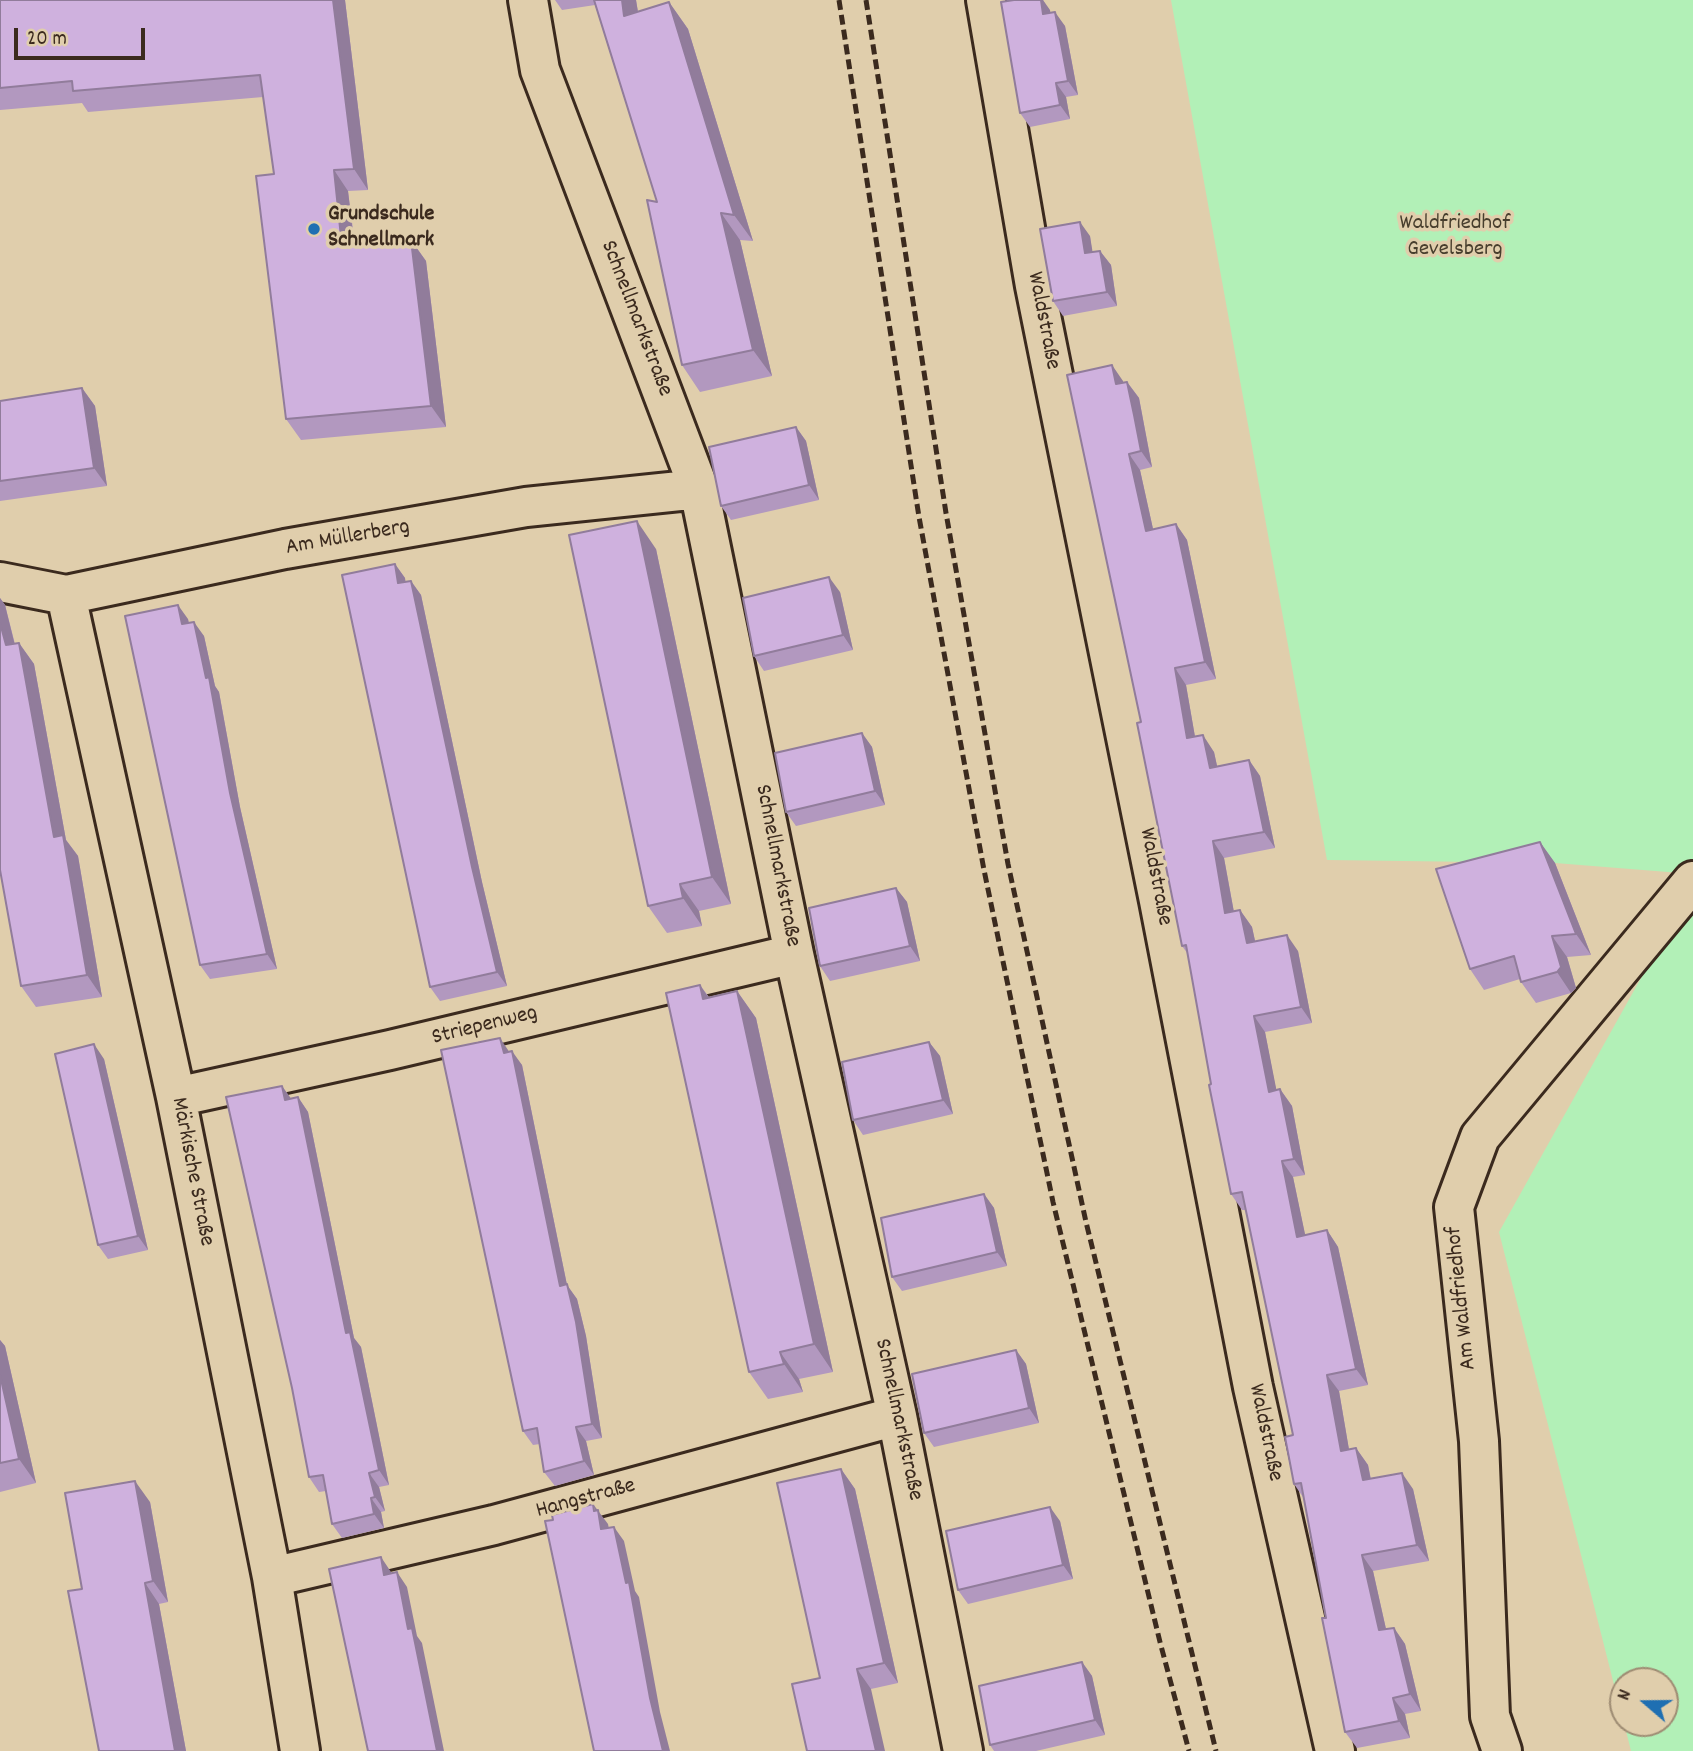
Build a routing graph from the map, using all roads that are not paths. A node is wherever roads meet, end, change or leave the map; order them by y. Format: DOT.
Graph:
graph roads {
  1 [pos="528,0"];
  2 [pos="986,0"];
  3 [pos="699,489"];
  4 [pos="0,582"];
  5 [pos="66,595"];
  6 [pos="1693,881"];
  7 [pos="794,954"];
  8 [pos="176,1097"];
  9 [pos="897,1416"];
  10 [pos="272,1577"];
  11 [pos="300,1751"];
  12 [pos="963,1751"];
  13 [pos="1335,1751"];
  14 [pos="1502,1751"];
  1 -- 3 [label="street, Schnellmarkstraße"];
  2 -- 13 [label="street, Waldstraße"];
  3 -- 5 [label="street, Am Müllerberg"];
  3 -- 7 [label="street, Schnellmarkstraße"];
  4 -- 5 [label="street, Am Müllerberg"];
  5 -- 8 [label="street, Märkische Straße"];
  6 -- 14 [label="street, Am Waldfriedhof"];
  7 -- 8 [label="street, Striepenweg"];
  7 -- 9 [label="street, Schnellmarkstraße"];
  8 -- 10 [label="street, Märkische Straße"];
  9 -- 10 [label="street, Hangstraße"];
  9 -- 12 [label="street, Schnellmarkstraße"];
  10 -- 11 [label="street, Märkische Straße"];
}
